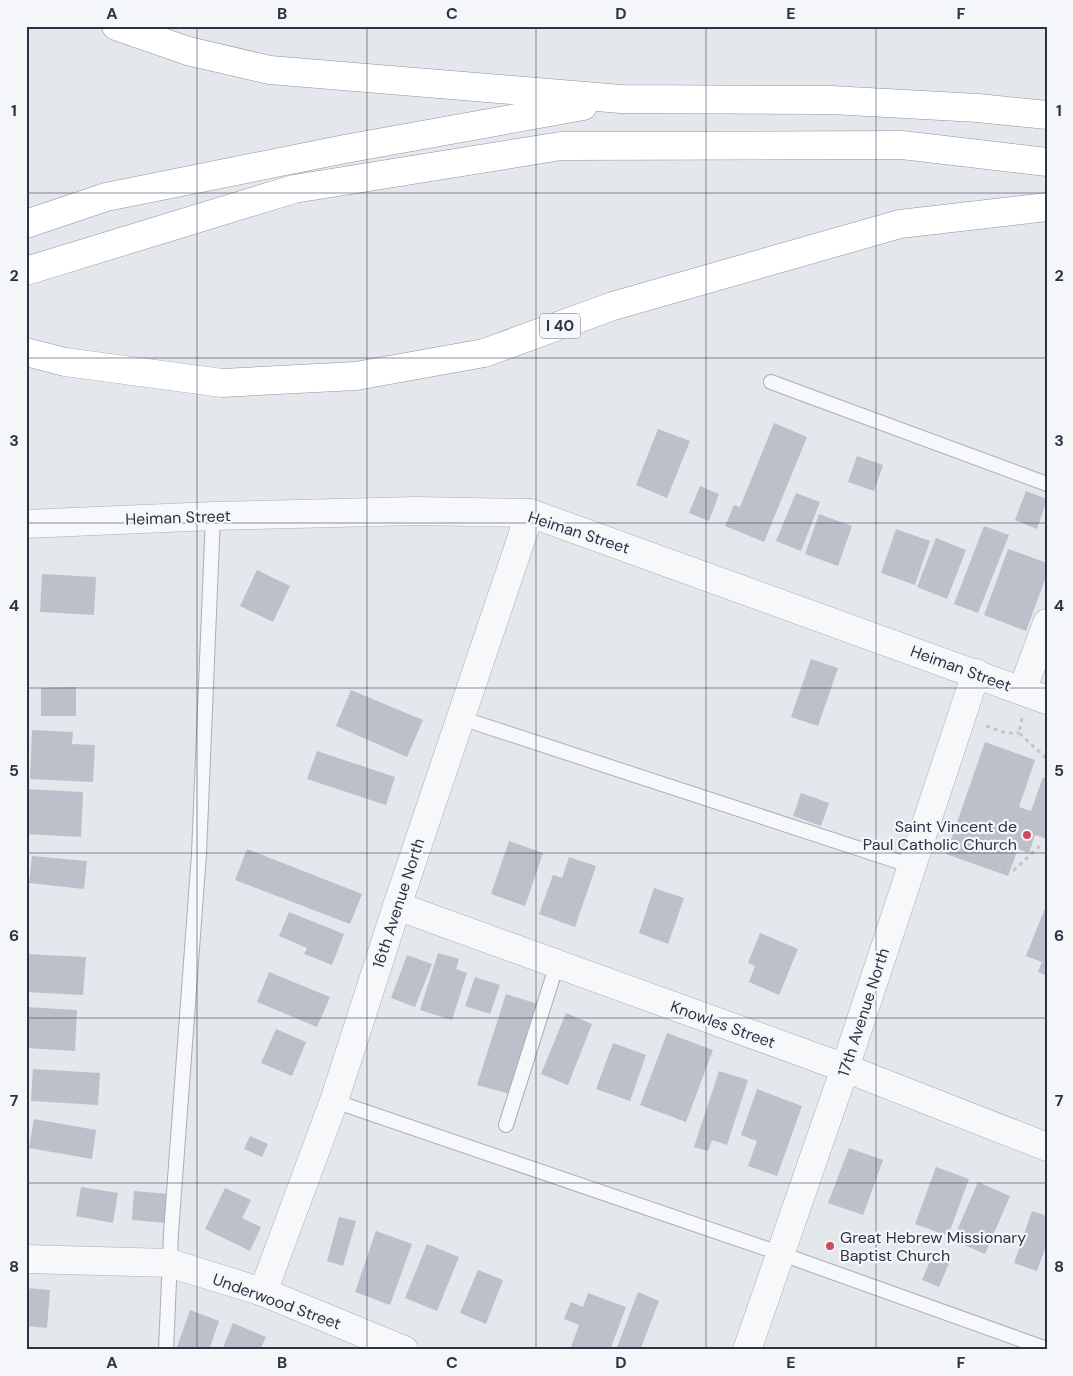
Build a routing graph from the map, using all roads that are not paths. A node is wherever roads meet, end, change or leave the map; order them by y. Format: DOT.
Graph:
graph roads {
  1 [pos="116,26"];
  2 [pos="621,99"];
  3 [pos="1047,115"];
  4 [pos="1047,162"];
  5 [pos="1047,207"];
  6 [pos="26,224"];
  7 [pos="26,271"];
  8 [pos="26,352"];
  9 [pos="771,382"];
  10 [pos="1047,484"];
  11 [pos="530,513"];
  12 [pos="213,516"];
  13 [pos="26,524"];
  14 [pos="1047,623"];
  15 [pos="976,673"];
  16 [pos="1030,702"];
  17 [pos="461,718"];
  18 [pos="912,866"];
  19 [pos="397,906"];
  20 [pos="557,964"];
  21 [pos="845,1068"];
  22 [pos="334,1101"];
  23 [pos="506,1125"];
  24 [pos="1047,1147"];
  25 [pos="780,1253"];
  26 [pos="26,1259"];
  27 [pos="169,1263"];
  28 [pos="263,1292"];
  29 [pos="399,1349"];
  30 [pos="1047,1349"];
  31 [pos="166,1350"];
  32 [pos="747,1350"];
  1 -- 2 [label="highway"];
  2 -- 3 [label="highway"];
  2 -- 6 [label="highway"];
  4 -- 7 [label="highway"];
  5 -- 8 [label="highway, I 40"];
  9 -- 10 [label="lane"];
  11 -- 12 [label="street, Heiman Street"];
  11 -- 15 [label="street, Heiman Street"];
  11 -- 17 [label="street, 16th Avenue North"];
  12 -- 13 [label="street, Heiman Street"];
  12 -- 27 [label="lane"];
  14 -- 16 [label="street"];
  15 -- 16 [label="street, Heiman Street"];
  15 -- 18 [label="street, 17th Avenue North"];
  17 -- 18 [label="lane"];
  17 -- 19 [label="street, 16th Avenue North"];
  18 -- 21 [label="street, 17th Avenue North"];
  19 -- 20 [label="street, Knowles Street"];
  19 -- 22 [label="street, 16th Avenue North"];
  20 -- 21 [label="street, Knowles Street"];
  20 -- 23 [label="lane"];
  21 -- 24 [label="street, Knowles Street"];
  21 -- 25 [label="street, 17th Avenue North"];
  22 -- 25 [label="lane"];
  22 -- 28 [label="street, 16th Avenue North"];
  25 -- 30 [label="lane"];
  25 -- 32 [label="street, 17th Avenue North"];
  26 -- 27 [label="street, Underwood Street"];
  27 -- 28 [label="street, Underwood Street"];
  27 -- 31 [label="lane"];
  28 -- 29 [label="street, Underwood Street"];
}
